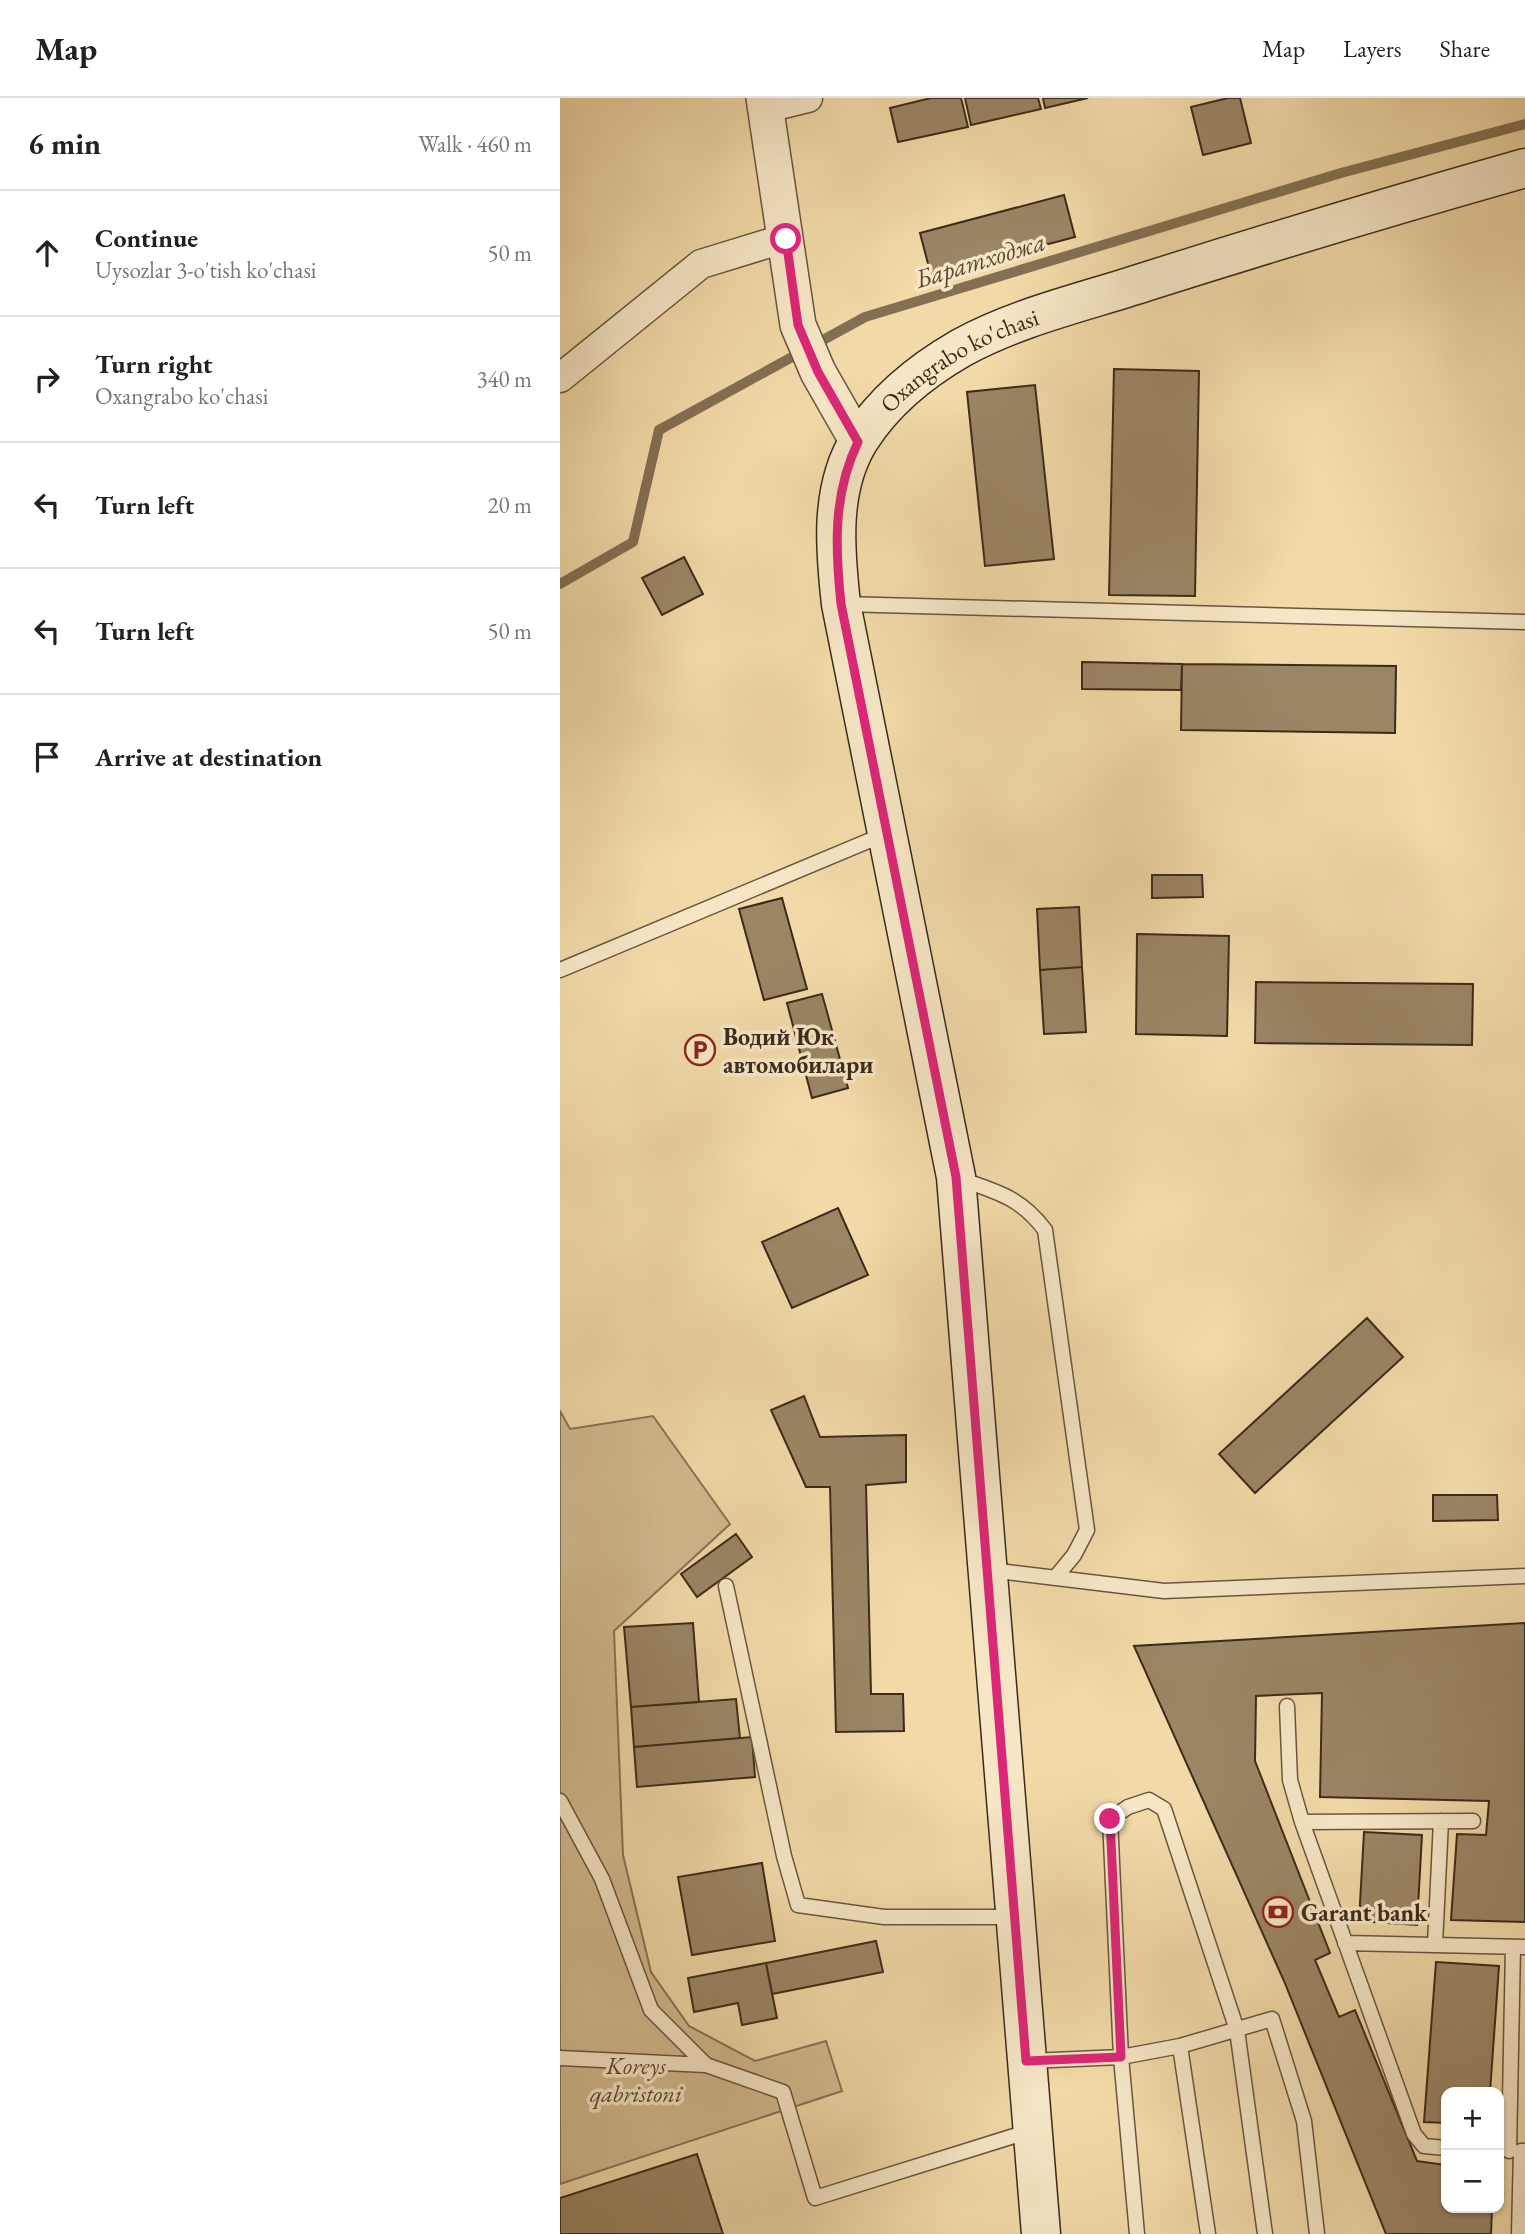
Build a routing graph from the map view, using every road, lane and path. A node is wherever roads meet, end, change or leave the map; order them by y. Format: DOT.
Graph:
graph roads {
  1 [pos="808,98"];
  2 [pos="766,103"];
  3 [pos="1525,168"];
  4 [pos="786,239"];
  5 [pos="560,378"];
  6 [pos="858,442"];
  7 [pos="841,604"];
  8 [pos="1525,622"];
  9 [pos="887,833"];
  10 [pos="560,970"];
  11 [pos="956,1177"];
  12 [pos="988,1570"];
  13 [pos="1525,1576"];
  14 [pos="1055,1578"];
  15 [pos="726,1586"];
  16 [pos="1287,1706"];
  17 [pos="560,1801"];
  18 [pos="1441,1821"];
  19 [pos="1473,1821"];
  20 [pos="1301,1822"];
  21 [pos="1015,1917"];
  22 [pos="1345,1943"];
  23 [pos="1435,1945"];
  24 [pos="1519,1947"];
  25 [pos="1237,2030"];
  26 [pos="1180,2046"];
  27 [pos="1121,2057"];
  28 [pos="560,2058"];
  29 [pos="1026,2061"];
  30 [pos="706,2065"];
  31 [pos="1031,2131"];
  32 [pos="1441,2148"];
  33 [pos="1513,2151"];
  34 [pos="1041,2234"];
  35 [pos="1137,2234"];
  36 [pos="1208,2234"];
  37 [pos="1265,2234"];
  38 [pos="1318,2234"];
  39 [pos="1519,2234"];
  1 -- 2 [label="street"];
  2 -- 4 [label="street"];
  3 -- 6 [label="main road, Oxangrabo ko'chasi"];
  4 -- 5 [label="street"];
  4 -- 6 [label="street"];
  6 -- 7 [label="main road, Oxangrabo ko'chasi"];
  7 -- 8 [label="lane"];
  7 -- 9 [label="main road, Oxangrabo ko'chasi"];
  9 -- 10 [label="lane"];
  9 -- 11 [label="main road, Oxangrabo ko'chasi"];
  11 -- 12 [label="main road, Oxangrabo ko'chasi"];
  11 -- 14 [label="lane"];
  12 -- 14 [label="lane"];
  12 -- 21 [label="main road, Oxangrabo ko'chasi"];
  13 -- 14 [label="lane"];
  15 -- 21 [label="lane"];
  16 -- 20 [label="lane"];
  17 -- 30 [label="lane"];
  18 -- 19 [label="lane"];
  18 -- 20 [label="lane"];
  18 -- 23 [label="lane"];
  20 -- 22 [label="lane"];
  21 -- 29 [label="main road, Oxangrabo ko'chasi"];
  22 -- 23 [label="lane"];
  22 -- 32 [label="lane"];
  23 -- 24 [label="lane"];
  24 -- 33 [label="lane"];
  25 -- 26 [label="lane"];
  25 -- 27 [label="lane"];
  25 -- 37 [label="lane"];
  25 -- 38 [label="lane"];
  26 -- 27 [label="lane"];
  26 -- 36 [label="lane"];
  27 -- 29 [label="lane"];
  27 -- 35 [label="lane"];
  28 -- 30 [label="lane"];
  29 -- 31 [label="main road, Oxangrabo ko'chasi"];
  30 -- 31 [label="lane"];
  31 -- 34 [label="main road, Oxangrabo ko'chasi"];
  33 -- 39 [label="lane"];
}
